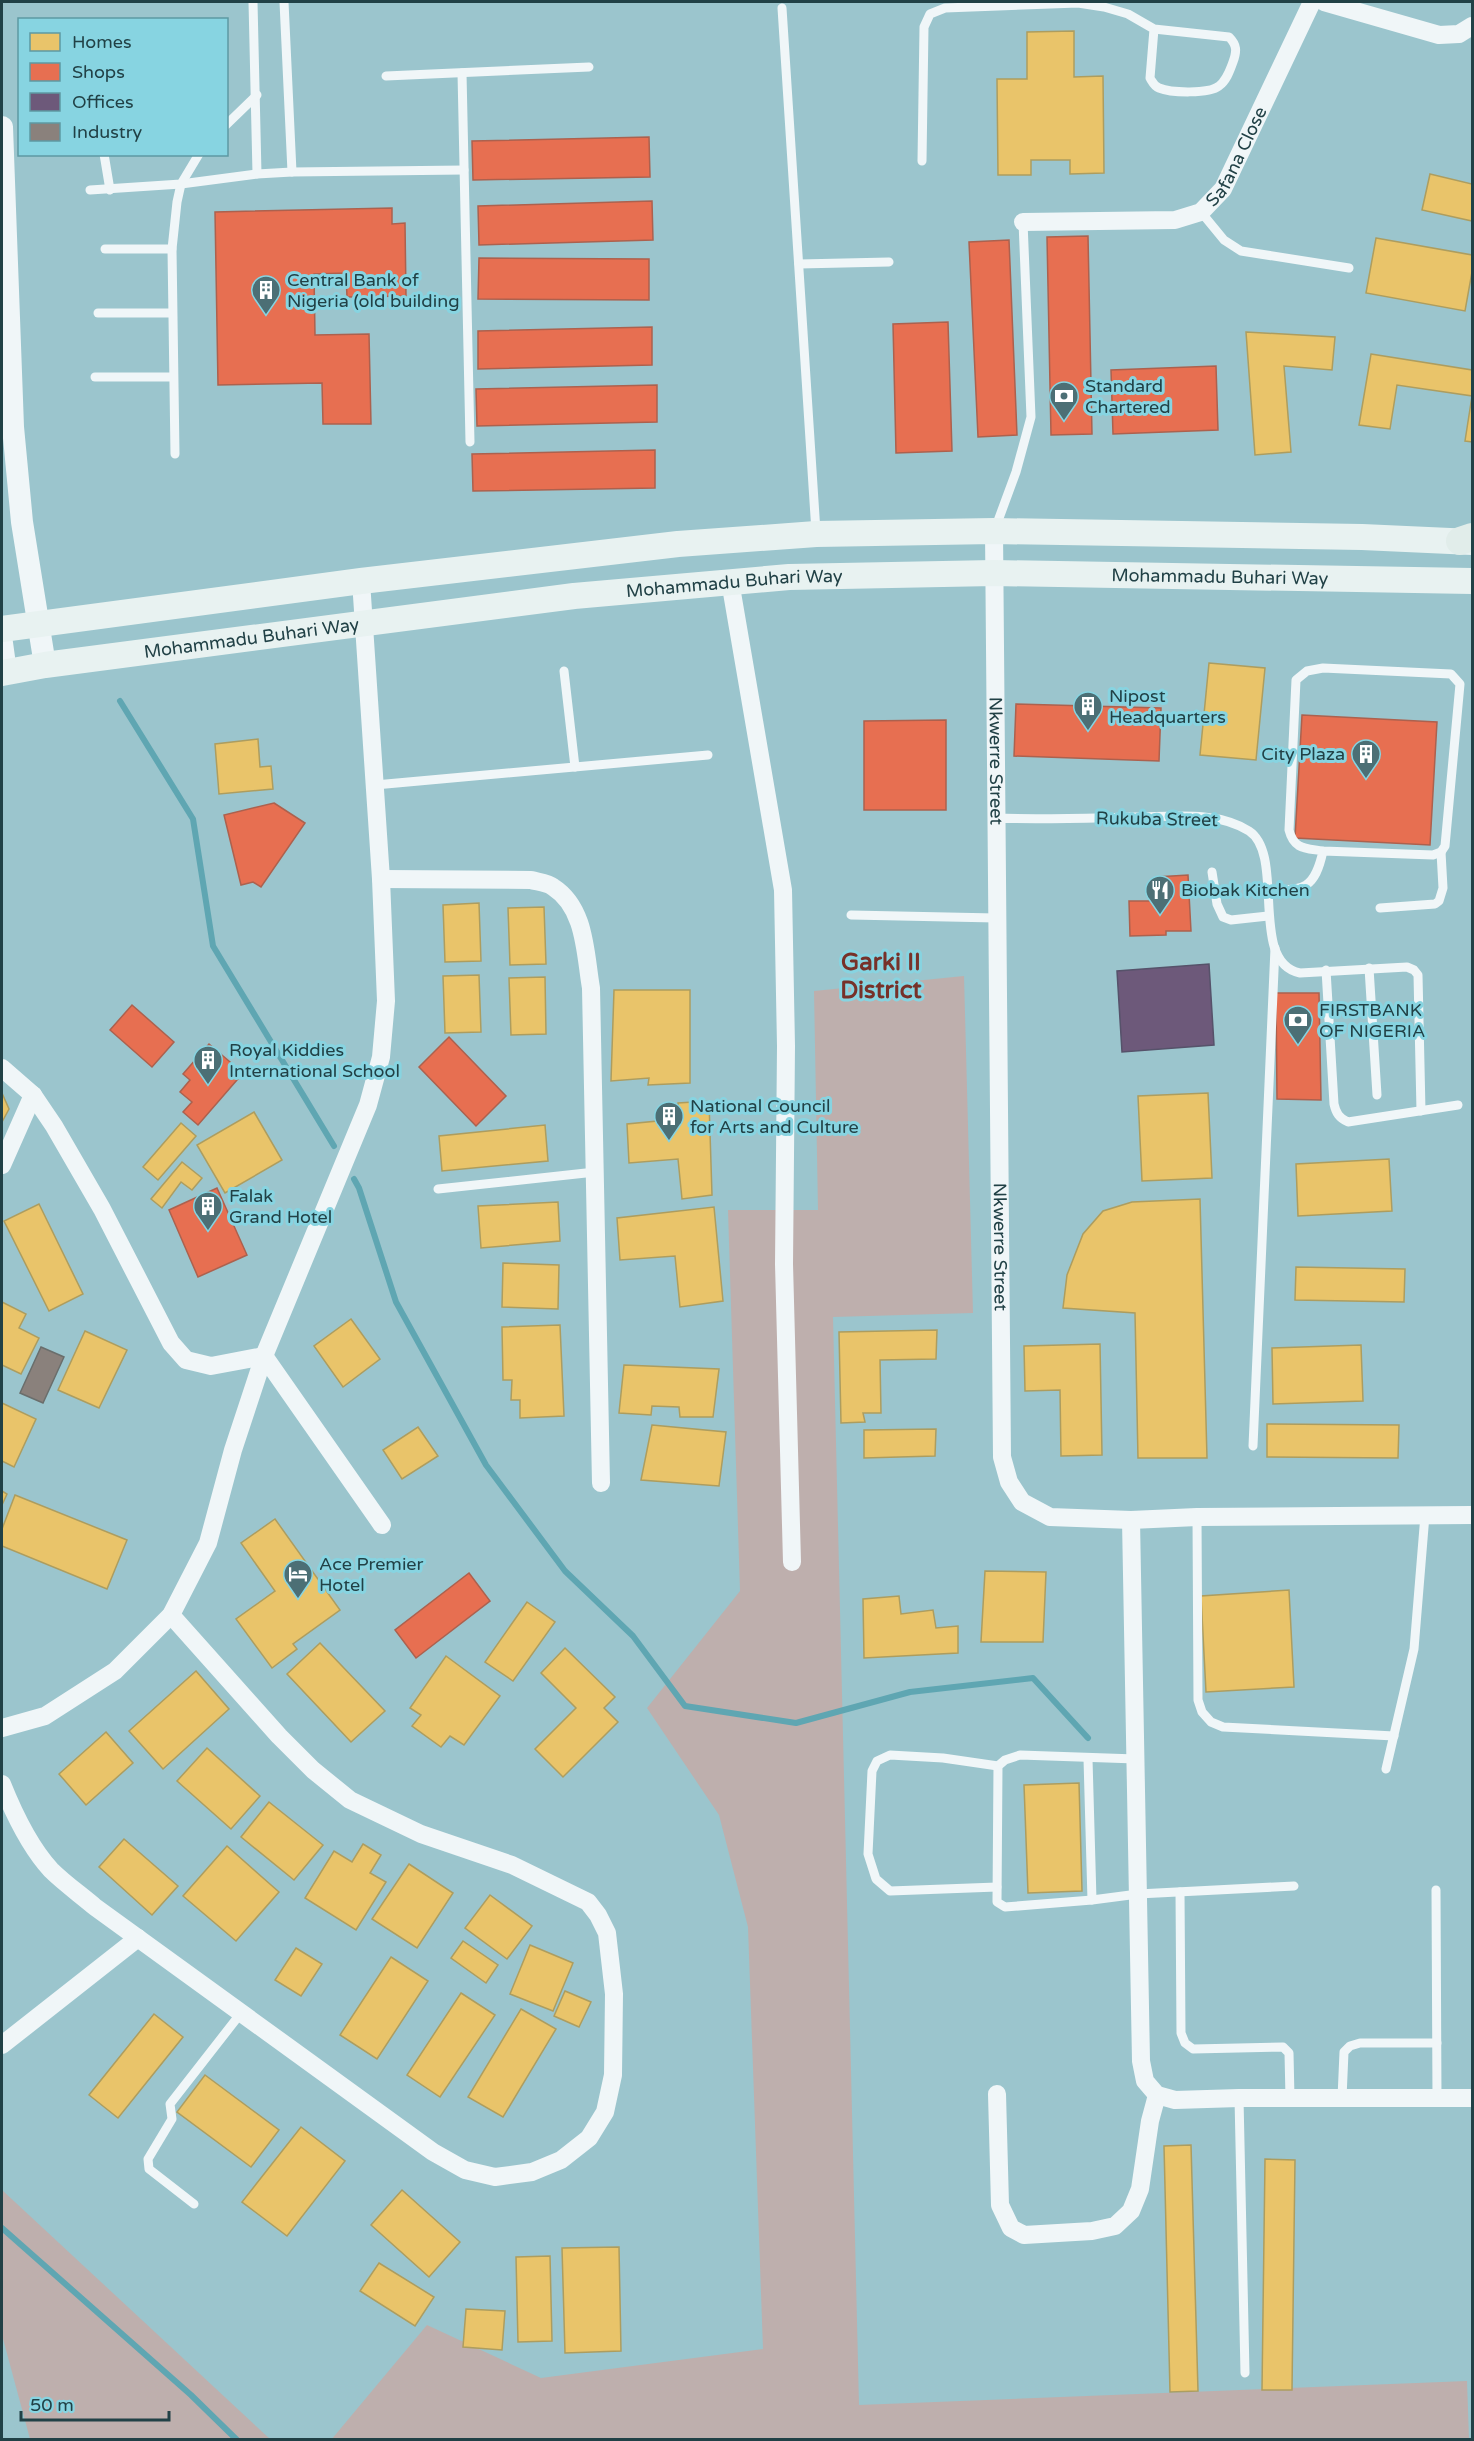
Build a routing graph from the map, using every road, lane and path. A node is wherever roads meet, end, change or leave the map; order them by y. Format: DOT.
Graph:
graph roads {
  1 [pos="253,2"];
  2 [pos="284,2"];
  3 [pos="1037,2"];
  4 [pos="1078,2"];
  5 [pos="1312,2"];
  6 [pos="1324,2"];
  7 [pos="782,9"];
  8 [pos="1154,29"];
  9 [pos="1466,30"];
  10 [pos="590,67"];
  11 [pos="462,73"];
  12 [pos="387,76"];
  13 [pos="256,95"];
  14 [pos="228,123"];
  15 [pos="2,127"];
  16 [pos="104,156"];
  17 [pos="198,156"];
  18 [pos="922,161"];
  19 [pos="464,170"];
  20 [pos="292,172"];
  21 [pos="256,174"];
  22 [pos="181,184"];
  23 [pos="90,190"];
  24 [pos="110,190"];
  25 [pos="1201,212"];
  26 [pos="1023,222"];
  27 [pos="105,249"];
  28 [pos="172,249"];
  29 [pos="889,262"];
  30 [pos="799,264"];
  31 [pos="1348,268"];
  32 [pos="98,313"];
  33 [pos="172,313"];
  34 [pos="95,377"];
  35 [pos="173,377"];
  36 [pos="470,442"];
  37 [pos="175,454"];
  38 [pos="994,531"];
  39 [pos="816,534"];
  40 [pos="1468,540"];
  41 [pos="994,573"];
  42 [pos="362,581"];
  43 [pos="729,581"];
  44 [pos="1473,581"];
  45 [pos="38,622"];
  46 [pos="364,622"];
  47 [pos="2,629"];
  48 [pos="2,643"];
  49 [pos="45,665"];
  50 [pos="564,671"];
  51 [pos="4,672"];
  52 [pos="708,755"];
  53 [pos="575,767"];
  54 [pos="375,785"];
  55 [pos="995,818"];
  56 [pos="1323,851"];
  57 [pos="1441,852"];
  58 [pos="1212,872"];
  59 [pos="381,879"];
  60 [pos="1268,889"];
  61 [pos="1380,908"];
  62 [pos="851,915"];
  63 [pos="1268,916"];
  64 [pos="996,918"];
  65 [pos="1275,946"];
  66 [pos="1369,968"];
  67 [pos="1326,970"];
  68 [pos="2,1068"];
  69 [pos="33,1095"];
  70 [pos="1377,1095"];
  71 [pos="1458,1105"];
  72 [pos="1421,1111"];
  73 [pos="2,1165"];
  74 [pos="595,1172"];
  75 [pos="438,1189"];
  76 [pos="264,1356"];
  77 [pos="1254,1446"];
  78 [pos="602,1483"];
  79 [pos="1425,1515"];
  80 [pos="1473,1515"];
  81 [pos="1197,1517"];
  82 [pos="1131,1520"];
  83 [pos="382,1525"];
  84 [pos="792,1562"];
  85 [pos="171,1615"];
  86 [pos="2,1728"];
  87 [pos="1394,1736"];
  88 [pos="1088,1759"];
  89 [pos="1136,1759"];
  90 [pos="998,1766"];
  91 [pos="1386,1769"];
  92 [pos="2,1784"];
  93 [pos="1294,1886"];
  94 [pos="997,1887"];
  95 [pos="1436,1890"];
  96 [pos="1180,1892"];
  97 [pos="1138,1894"];
  98 [pos="1092,1900"];
  99 [pos="138,1938"];
  100 [pos="241,2013"];
  101 [pos="1437,2043"];
  102 [pos="2,2045"];
  103 [pos="997,2094"];
  104 [pos="1157,2096"];
  105 [pos="1239,2098"];
  106 [pos="1290,2098"];
  107 [pos="1342,2098"];
  108 [pos="1437,2098"];
  109 [pos="1473,2098"];
  110 [pos="194,2204"];
  111 [pos="1245,2373"];
  1 -- 13 [label="lane"];
  2 -- 20 [label="lane"];
  3 -- 4 [label="lane"];
  3 -- 18 [label="lane"];
  4 -- 8 [label="lane"];
  5 -- 25 [label="street, Safana Close"];
  6 -- 9 [label="street"];
  7 -- 30 [label="lane"];
  8 -- 8 [label="lane"];
  10 -- 11 [label="lane"];
  11 -- 12 [label="lane"];
  11 -- 19 [label="lane"];
  13 -- 14 [label="lane"];
  13 -- 21 [label="lane"];
  15 -- 45 [label="street"];
  16 -- 24 [label="lane"];
  17 -- 22 [label="lane"];
  19 -- 20 [label="lane"];
  19 -- 36 [label="lane"];
  20 -- 21 [label="lane"];
  21 -- 22 [label="lane"];
  22 -- 24 [label="lane"];
  22 -- 28 [label="lane"];
  23 -- 24 [label="lane"];
  25 -- 26 [label="street, Safana Close"];
  25 -- 31 [label="lane"];
  26 -- 38 [label="lane"];
  27 -- 28 [label="lane"];
  28 -- 33 [label="lane"];
  29 -- 30 [label="lane"];
  30 -- 39 [label="lane"];
  32 -- 33 [label="lane"];
  33 -- 35 [label="lane"];
  34 -- 35 [label="lane"];
  35 -- 37 [label="lane"];
  38 -- 39 [label="main road"];
  38 -- 40 [label="main road"];
  38 -- 41 [label="street, Nkwerre Street"];
  39 -- 42 [label="main road"];
  41 -- 43 [label="main road, Mohammadu Buhari Way"];
  41 -- 44 [label="main road, Mohammadu Buhari Way"];
  41 -- 55 [label="street, Nkwerre Street"];
  42 -- 45 [label="main road"];
  42 -- 46 [label="street"];
  43 -- 46 [label="main road, Mohammadu Buhari Way"];
  43 -- 84 [label="street"];
  45 -- 47 [label="main road"];
  45 -- 49 [label="street"];
  46 -- 49 [label="main road, Mohammadu Buhari Way"];
  46 -- 54 [label="street"];
  48 -- 51 [label="street"];
  49 -- 51 [label="main road, Mohammadu Buhari Way"];
  50 -- 53 [label="lane"];
  52 -- 53 [label="lane"];
  53 -- 54 [label="lane"];
  54 -- 59 [label="street"];
  55 -- 60 [label="lane, Rukuba Street"];
  55 -- 64 [label="street, Nkwerre Street"];
  56 -- 57 [label="lane"];
  56 -- 57 [label="lane"];
  56 -- 60 [label="lane"];
  57 -- 61 [label="lane"];
  58 -- 63 [label="lane"];
  59 -- 74 [label="street"];
  59 -- 76 [label="street"];
  60 -- 63 [label="lane, Rukuba Street"];
  62 -- 64 [label="lane"];
  63 -- 65 [label="lane, Rukuba Street"];
  64 -- 82 [label="street, Nkwerre Street"];
  65 -- 67 [label="lane, Rukuba Street"];
  65 -- 77 [label="lane"];
  66 -- 67 [label="lane"];
  66 -- 70 [label="lane"];
  66 -- 72 [label="lane"];
  67 -- 72 [label="lane"];
  68 -- 69 [label="street"];
  69 -- 73 [label="street"];
  69 -- 76 [label="street"];
  71 -- 72 [label="lane"];
  74 -- 75 [label="lane"];
  74 -- 78 [label="street"];
  76 -- 83 [label="street"];
  76 -- 85 [label="street"];
  79 -- 80 [label="street, Nkwerre Street"];
  79 -- 81 [label="street, Nkwerre Street"];
  79 -- 87 [label="lane"];
  81 -- 82 [label="street, Nkwerre Street"];
  81 -- 87 [label="lane"];
  82 -- 89 [label="street"];
  85 -- 86 [label="street"];
  85 -- 100 [label="street"];
  87 -- 91 [label="lane"];
  88 -- 89 [label="lane"];
  88 -- 90 [label="lane"];
  88 -- 98 [label="lane"];
  89 -- 97 [label="street"];
  90 -- 94 [label="lane"];
  90 -- 94 [label="lane"];
  92 -- 99 [label="street"];
  93 -- 96 [label="lane"];
  94 -- 98 [label="lane"];
  95 -- 101 [label="lane"];
  96 -- 97 [label="lane"];
  96 -- 106 [label="lane"];
  97 -- 98 [label="lane"];
  97 -- 104 [label="street"];
  99 -- 100 [label="street"];
  99 -- 102 [label="street"];
  100 -- 110 [label="lane"];
  101 -- 107 [label="lane"];
  101 -- 108 [label="lane"];
  103 -- 104 [label="street"];
  104 -- 105 [label="street"];
  105 -- 106 [label="street"];
  105 -- 111 [label="lane"];
  106 -- 107 [label="street"];
  107 -- 108 [label="street"];
  108 -- 109 [label="street"];
}
